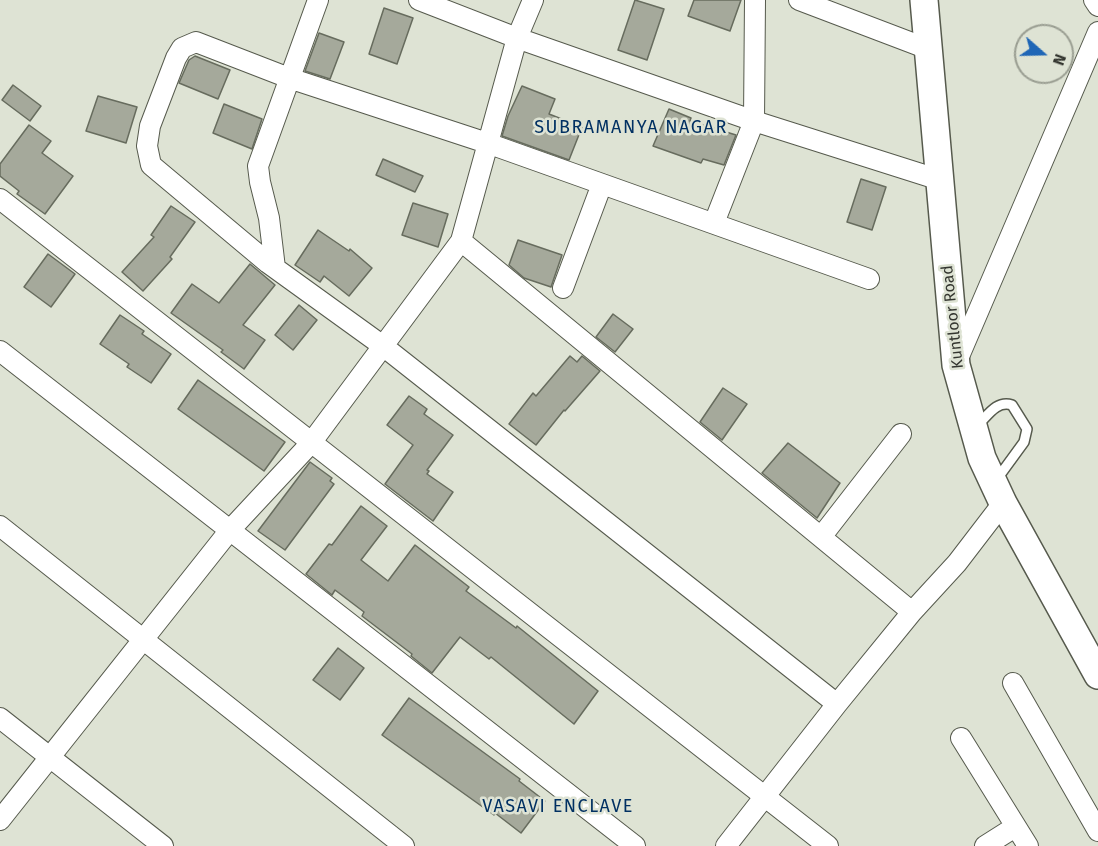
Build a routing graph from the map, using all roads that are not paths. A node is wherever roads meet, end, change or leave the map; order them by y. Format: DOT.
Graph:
graph roads {
  1 [pos="318,0"];
  2 [pos="532,0"];
  3 [pos="755,0"];
  4 [pos="799,0"];
  5 [pos="924,0"];
  6 [pos="1094,0"];
  7 [pos="424,1"];
  8 [pos="1098,6"];
  9 [pos="1098,32"];
  10 [pos="517,38"];
  11 [pos="928,49"];
  12 [pos="289,78"];
  13 [pos="754,121"];
  14 [pos="487,143"];
  15 [pos="940,180"];
  16 [pos="602,184"];
  17 [pos="0,199"];
  18 [pos="714,224"];
  19 [pos="461,241"];
  20 [pos="275,268"];
  21 [pos="869,279"];
  22 [pos="563,288"];
  23 [pos="383,346"];
  24 [pos="0,351"];
  25 [pos="956,364"];
  26 [pos="974,429"];
  27 [pos="902,435"];
  28 [pos="311,443"];
  29 [pos="998,493"];
  30 [pos="0,526"];
  31 [pos="230,530"];
  32 [pos="821,537"];
  33 [pos="912,612"];
  34 [pos="145,640"];
  35 [pos="1091,651"];
  36 [pos="1098,675"];
  37 [pos="1013,683"];
  38 [pos="837,704"];
  39 [pos="0,718"];
  40 [pos="961,738"];
  41 [pos="49,757"];
  42 [pos="765,796"];
  43 [pos="0,820"];
  44 [pos="1015,826"];
  45 [pos="1098,831"];
  46 [pos="163,846"];
  47 [pos="404,846"];
  48 [pos="635,846"];
  49 [pos="726,846"];
  50 [pos="828,846"];
  51 [pos="985,846"];
  52 [pos="1028,846"];
  1 -- 12 [label="street"];
  2 -- 10 [label="street"];
  3 -- 13 [label="street"];
  4 -- 11 [label="street"];
  5 -- 11 [label="street, Kuntloor Road"];
  6 -- 8 [label="street"];
  7 -- 10 [label="street"];
  9 -- 25 [label="street"];
  10 -- 13 [label="street"];
  10 -- 14 [label="street"];
  11 -- 15 [label="street, Kuntloor Road"];
  12 -- 14 [label="street"];
  12 -- 20 [label="street"];
  12 -- 20 [label="street"];
  13 -- 15 [label="street"];
  13 -- 18 [label="street"];
  14 -- 16 [label="street"];
  14 -- 19 [label="street"];
  15 -- 25 [label="street, Kuntloor Road"];
  16 -- 18 [label="street"];
  16 -- 22 [label="street"];
  17 -- 28 [label="street"];
  18 -- 21 [label="street"];
  19 -- 23 [label="street"];
  19 -- 32 [label="street"];
  20 -- 23 [label="street"];
  23 -- 28 [label="street"];
  23 -- 38 [label="street"];
  24 -- 31 [label="street"];
  25 -- 26 [label="street, Kuntloor Road"];
  26 -- 29 [label="street, Kuntloor Road"];
  26 -- 29 [label="lane"];
  27 -- 32 [label="street"];
  28 -- 31 [label="street"];
  28 -- 42 [label="street"];
  29 -- 33 [label="street"];
  29 -- 35 [label="street, Kuntloor Road"];
  30 -- 34 [label="street"];
  31 -- 34 [label="street"];
  31 -- 48 [label="street"];
  32 -- 33 [label="street"];
  33 -- 38 [label="street"];
  34 -- 41 [label="street"];
  34 -- 47 [label="street"];
  35 -- 36 [label="street, Kuntloor Road"];
  37 -- 45 [label="street"];
  38 -- 42 [label="street"];
  39 -- 41 [label="street"];
  40 -- 44 [label="street"];
  41 -- 43 [label="street"];
  41 -- 46 [label="street"];
  42 -- 49 [label="street"];
  42 -- 50 [label="street"];
  44 -- 51 [label="street"];
  44 -- 52 [label="street"];
}
